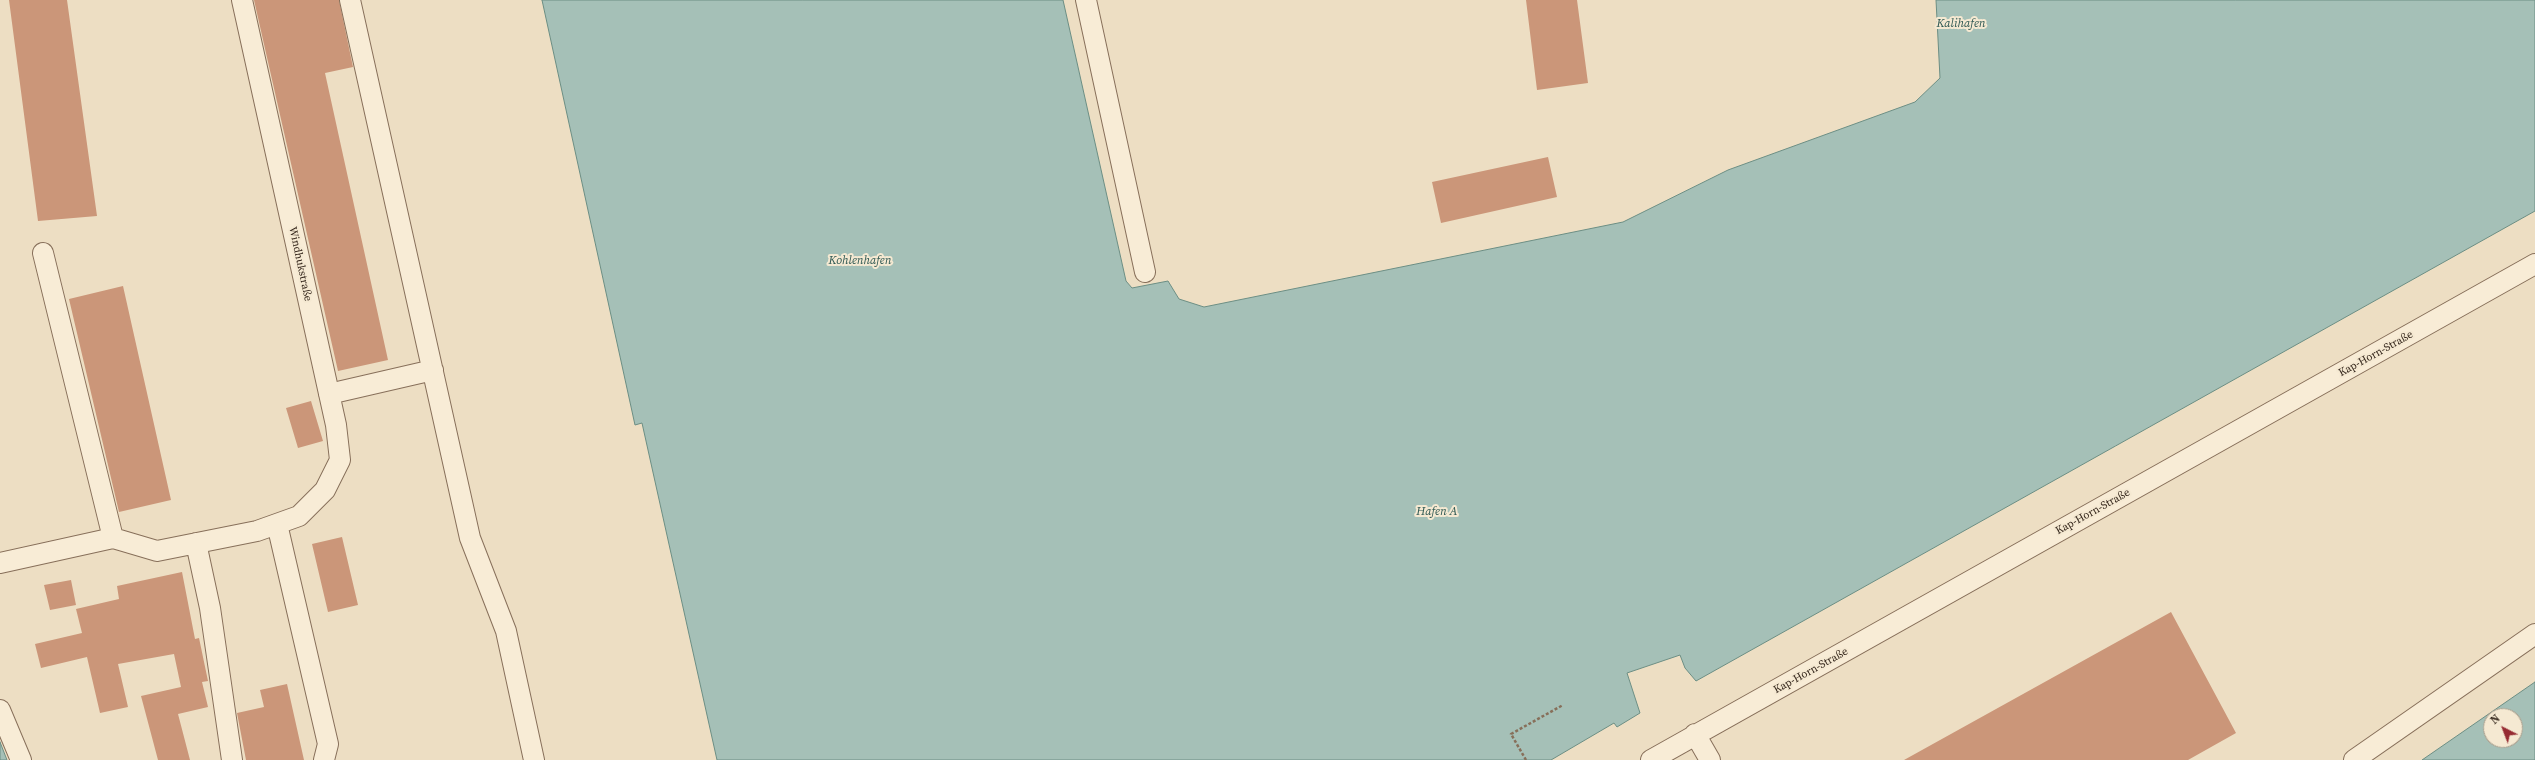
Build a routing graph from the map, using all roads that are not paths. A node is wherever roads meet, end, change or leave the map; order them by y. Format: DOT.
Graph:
graph roads {
  1 [pos="242,0"];
  2 [pos="350,0"];
  3 [pos="1086,0"];
  4 [pos="43,253"];
  5 [pos="2535,264"];
  6 [pos="1145,272"];
  7 [pos="433,370"];
  8 [pos="329,394"];
  9 [pos="277,524"];
  10 [pos="113,538"];
  11 [pos="196,543"];
  12 [pos="0,563"];
  13 [pos="2535,634"];
  14 [pos="0,710"];
  15 [pos="1695,734"];
  16 [pos="21,760"];
  17 [pos="232,760"];
  18 [pos="324,760"];
  19 [pos="534,760"];
  20 [pos="1651,760"];
  21 [pos="1710,760"];
  22 [pos="2354,760"];
  1 -- 8 [label="street, Windhukstraße"];
  2 -- 7 [label="street"];
  3 -- 6 [label="street"];
  4 -- 10 [label="street"];
  5 -- 15 [label="street, Kap-Horn-Straße"];
  7 -- 8 [label="street"];
  7 -- 19 [label="street"];
  8 -- 9 [label="street, Windhukstraße"];
  9 -- 11 [label="street"];
  9 -- 18 [label="street"];
  10 -- 11 [label="street"];
  10 -- 12 [label="street"];
  11 -- 17 [label="street"];
  13 -- 22 [label="street"];
  14 -- 16 [label="street"];
  15 -- 20 [label="street, Kap-Horn-Straße"];
  15 -- 21 [label="street"];
}
